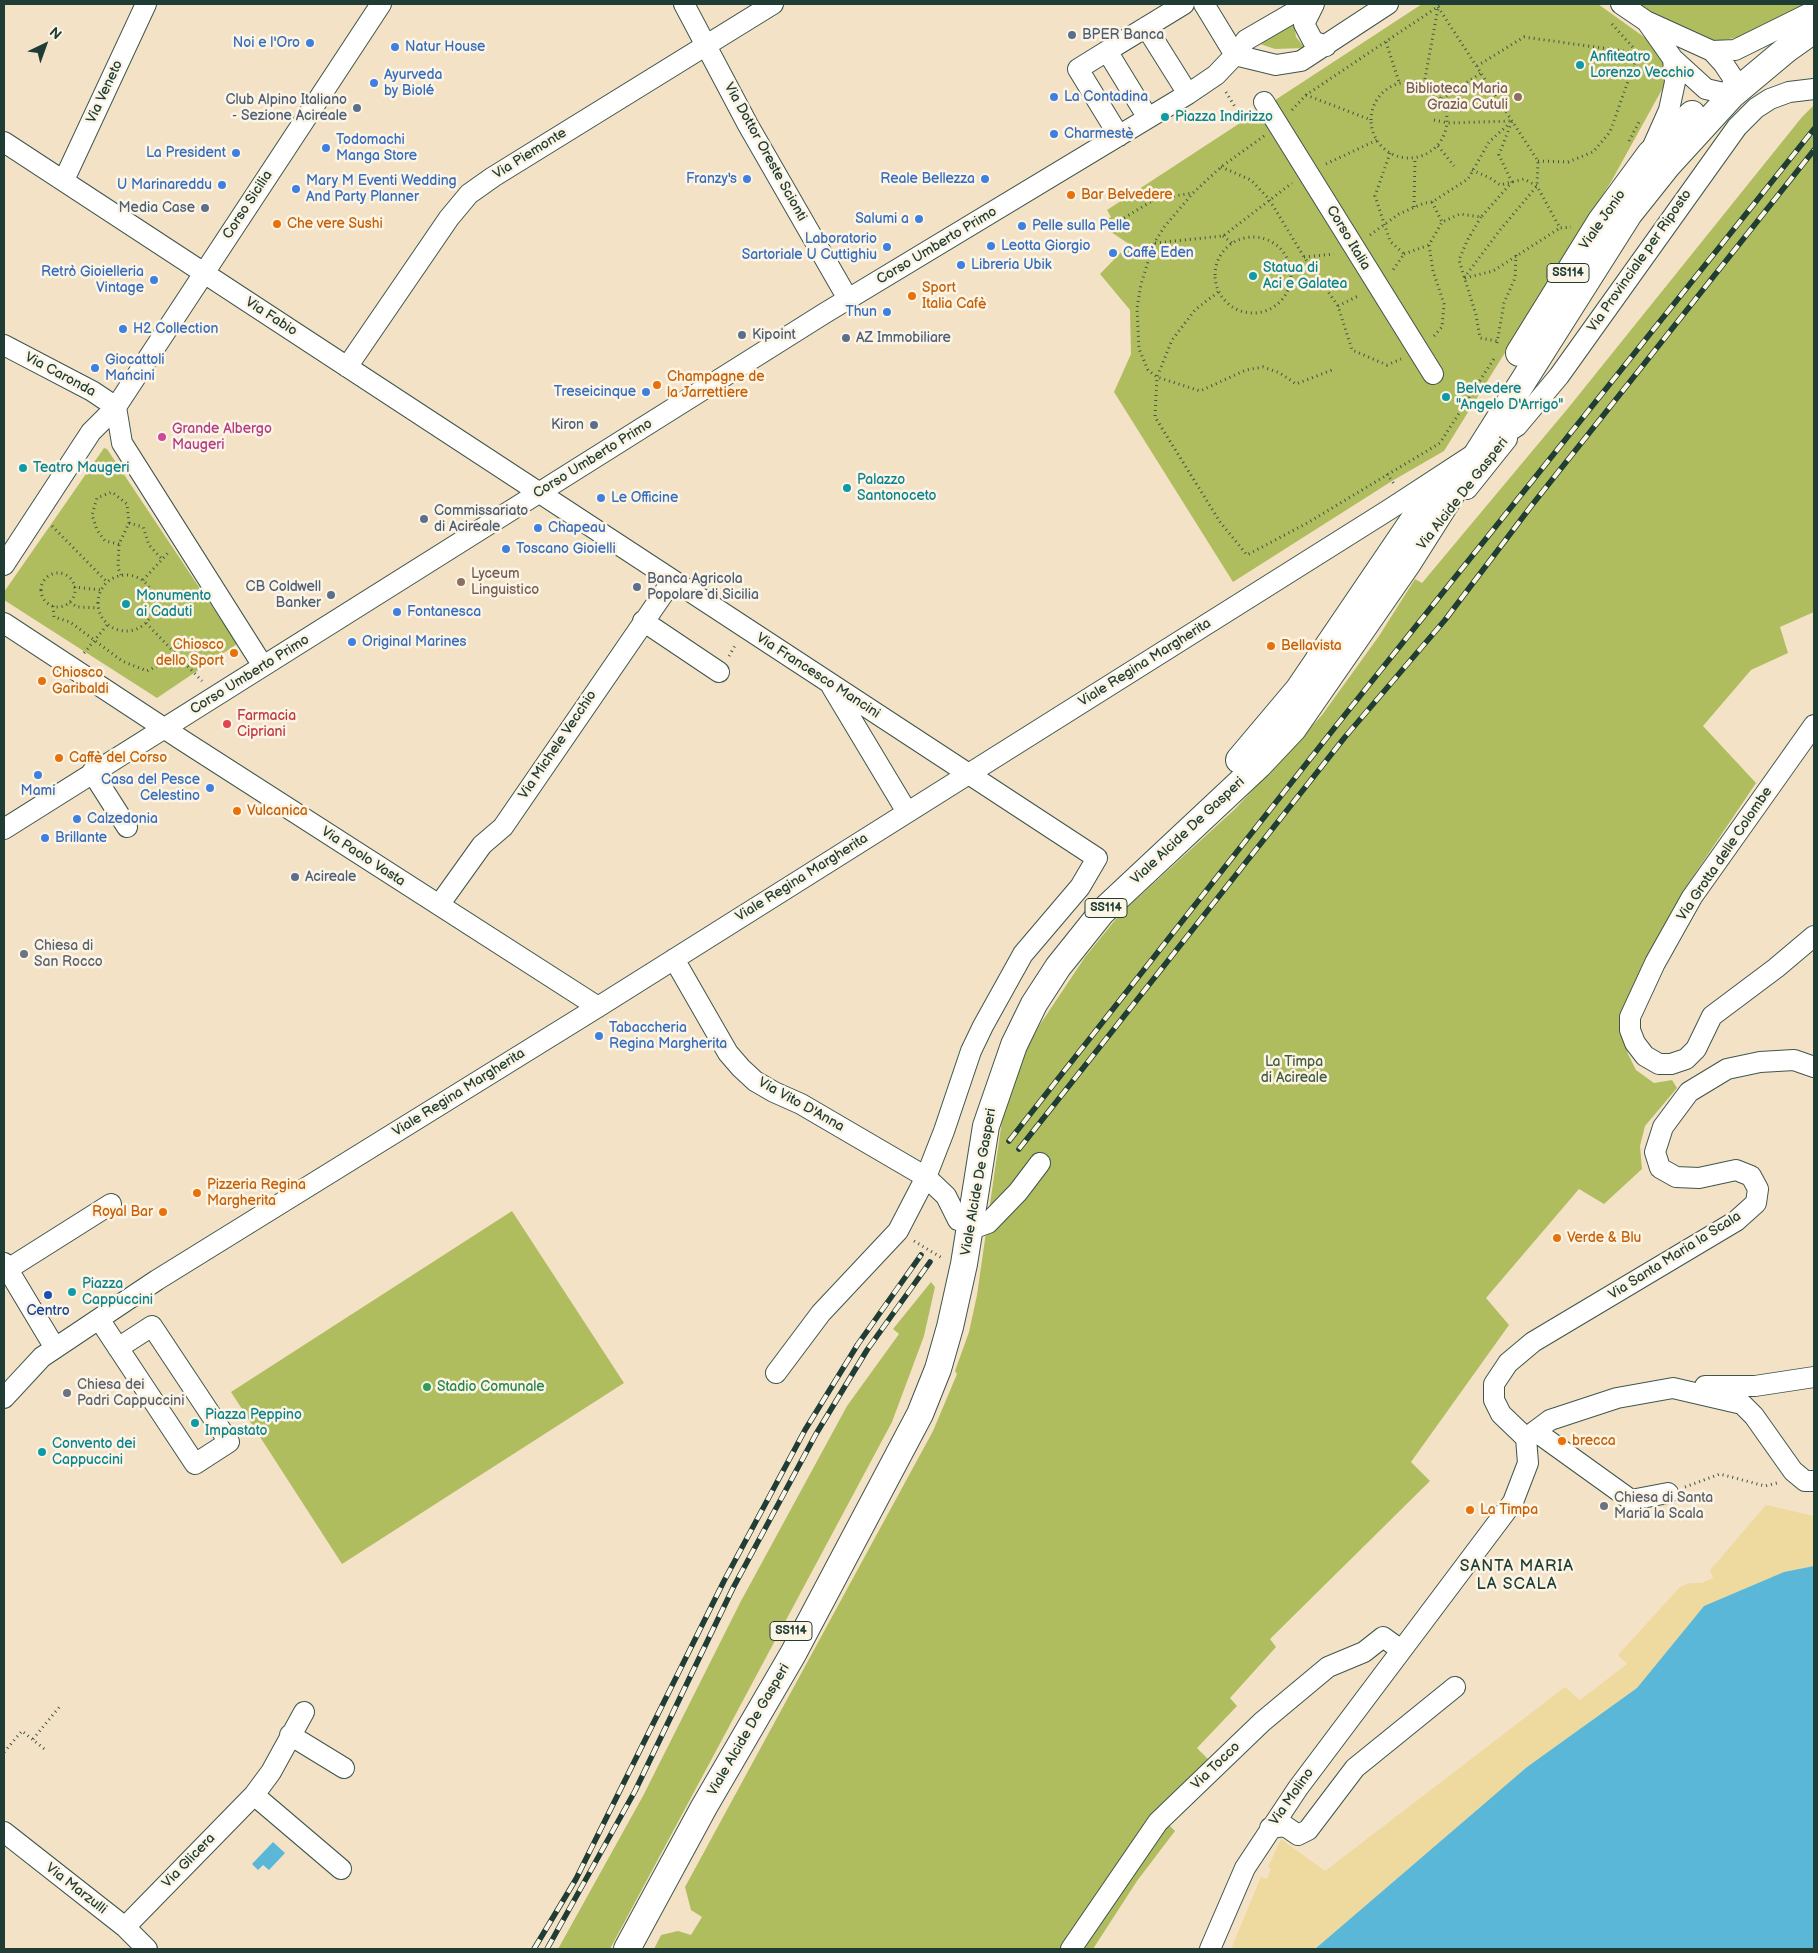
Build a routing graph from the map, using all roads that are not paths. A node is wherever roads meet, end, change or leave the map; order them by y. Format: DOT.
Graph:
graph roads {
  1 [pos="146,4"];
  2 [pos="381,4"];
  3 [pos="684,4"];
  4 [pos="773,4"];
  5 [pos="1184,4"];
  6 [pos="1204,4"];
  7 [pos="1308,4"];
  8 [pos="1314,4"];
  9 [pos="1388,4"];
  10 [pos="1622,4"];
  11 [pos="1814,13"];
  12 [pos="1646,21"];
  13 [pos="1146,27"];
  14 [pos="1814,30"];
  15 [pos="706,45"];
  16 [pos="1326,46"];
  17 [pos="1107,51"];
  18 [pos="1712,52"];
  19 [pos="1235,55"];
  20 [pos="1673,59"];
  21 [pos="1727,88"];
  22 [pos="1814,89"];
  23 [pos="1188,94"];
  24 [pos="1264,102"];
  25 [pos="1148,118"];
  26 [pos="1119,136"];
  27 [pos="4,142"];
  28 [pos="1650,154"];
  29 [pos="64,180"];
  30 [pos="1624,190"];
  31 [pos="203,273"];
  32 [pos="848,298"];
  33 [pos="4,345"];
  34 [pos="347,367"];
  35 [pos="1433,374"];
  36 [pos="116,407"];
  37 [pos="1517,415"];
  38 [pos="1477,452"];
  39 [pos="1446,472"];
  40 [pos="538,494"];
  41 [pos="1390,509"];
  42 [pos="1412,522"];
  43 [pos="1408,563"];
  44 [pos="4,565"];
  45 [pos="672,580"];
  46 [pos="643,621"];
  47 [pos="4,623"];
  48 [pos="263,666"];
  49 [pos="719,672"];
  50 [pos="829,684"];
  51 [pos="1814,724"];
  52 [pos="164,728"];
  53 [pos="1293,729"];
  54 [pos="92,772"];
  55 [pos="968,774"];
  56 [pos="907,812"];
  57 [pos="127,827"];
  58 [pos="4,828"];
  59 [pos="439,905"];
  60 [pos="1814,936"];
  61 [pos="674,959"];
  62 [pos="598,1006"];
  63 [pos="1814,1066"];
  64 [pos="1040,1163"];
  65 [pos="926,1177"];
  66 [pos="111,1204"];
  67 [pos="964,1225"];
  68 [pos="6,1266"];
  69 [pos="99,1319"];
  70 [pos="55,1348"];
  71 [pos="118,1348"];
  72 [pos="776,1373"];
  73 [pos="1814,1377"];
  74 [pos="1673,1388"];
  75 [pos="4,1398"];
  76 [pos="1531,1434"];
  77 [pos="892,1455"];
  78 [pos="1814,1481"];
  79 [pos="1668,1493"];
  80 [pos="1398,1654"];
  81 [pos="1455,1687"];
  82 [pos="304,1712"];
  83 [pos="290,1735"];
  84 [pos="344,1768"];
  85 [pos="254,1795"];
  86 [pos="1270,1828"];
  87 [pos="4,1832"];
  88 [pos="341,1869"];
  89 [pos="125,1927"];
  90 [pos="147,1949"];
  91 [pos="627,1949"];
  92 [pos="1072,1949"];
  93 [pos="1210,1949"];
  1 -- 29 [label="street, Via Veneto"];
  2 -- 31 [label="street, Corso Sicilia"];
  3 -- 15 [label="street, Via Dottor Oreste Scionti"];
  4 -- 15 [label="street, Via Piemonte"];
  5 -- 13 [label="street"];
  6 -- 19 [label="street"];
  7 -- 19 [label="street, Corso Umberto Primo"];
  8 -- 16 [label="street"];
  9 -- 16 [label="street"];
  10 -- 12 [label="street"];
  11 -- 18 [label="street"];
  11 -- 21 [label="main road, Viale Jonio / SS114"];
  12 -- 18 [label="street"];
  12 -- 20 [label="street"];
  13 -- 17 [label="street"];
  13 -- 23 [label="street"];
  14 -- 21 [label="main road, Viale Jonio / SS114"];
  15 -- 32 [label="street, Via Dottor Oreste Scionti"];
  15 -- 34 [label="street, Via Piemonte"];
  16 -- 19 [label="street"];
  17 -- 25 [label="street"];
  17 -- 26 [label="street"];
  18 -- 21 [label="street"];
  19 -- 23 [label="street, Corso Umberto Primo"];
  20 -- 21 [label="street"];
  20 -- 28 [label="street"];
  21 -- 28 [label="main road, Viale Jonio / SS114"];
  21 -- 37 [label="main road, Viale Jonio / SS114"];
  22 -- 37 [label="street, Via Provinciale per Riposto"];
  23 -- 25 [label="street, Corso Umberto Primo"];
  24 -- 35 [label="street, Corso Italia"];
  25 -- 26 [label="street, Corso Umberto Primo"];
  26 -- 32 [label="street, Corso Umberto Primo"];
  27 -- 29 [label="street, Via Fabio"];
  28 -- 30 [label="main road, Viale Jonio / SS114"];
  29 -- 31 [label="street, Via Fabio"];
  30 -- 37 [label="street"];
  30 -- 39 [label="main road, Viale Jonio / SS114"];
  31 -- 34 [label="street, Via Fabio"];
  31 -- 36 [label="street, Corso Sicilia"];
  32 -- 40 [label="street, Corso Umberto Primo"];
  33 -- 36 [label="street, Via Caronda"];
  34 -- 40 [label="street, Via Fabio"];
  36 -- 44 [label="street, Corso Sicilia"];
  36 -- 48 [label="street"];
  37 -- 38 [label="main road, Viale Jonio / SS114"];
  37 -- 43 [label="street, Via Alcide De Gasperi"];
  38 -- 39 [label="street, Viale Regina Margherita"];
  38 -- 43 [label="main road, Viale Alcide De Gasperi / SS114"];
  39 -- 41 [label="street, Viale Regina Margherita"];
  39 -- 42 [label="main road, Viale Alcide De Gasperi / SS114"];
  40 -- 45 [label="street, Via Francesco Mancini"];
  40 -- 48 [label="street, Corso Umberto Primo"];
  41 -- 42 [label="street"];
  41 -- 55 [label="street, Viale Regina Margherita"];
  42 -- 53 [label="street"];
  42 -- 67 [label="main road, Viale Alcide De Gasperi / SS114"];
  43 -- 53 [label="main road, Viale Alcide De Gasperi / SS114"];
  45 -- 46 [label="street, Via Michele Vecchio"];
  45 -- 50 [label="street, Via Francesco Mancini"];
  46 -- 49 [label="street"];
  46 -- 59 [label="street, Via Michele Vecchio"];
  47 -- 52 [label="street, Via Paolo Vasta"];
  48 -- 52 [label="street, Corso Umberto Primo"];
  50 -- 55 [label="street, Via Francesco Mancini"];
  50 -- 56 [label="street"];
  51 -- 60 [label="street, Via Grotta delle Colombe"];
  52 -- 54 [label="street, Corso Umberto Primo"];
  52 -- 59 [label="street, Via Paolo Vasta"];
  53 -- 67 [label="main road, Viale Alcide De Gasperi / SS114"];
  54 -- 57 [label="street"];
  54 -- 58 [label="street, Corso Umberto Primo"];
  55 -- 56 [label="street, Viale Regina Margherita"];
  55 -- 65 [label="street, Via Francesco Mancini"];
  56 -- 61 [label="street, Viale Regina Margherita"];
  59 -- 62 [label="street, Via Paolo Vasta"];
  61 -- 62 [label="street, Viale Regina Margherita"];
  61 -- 65 [label="street, Via Vito D'Anna"];
  62 -- 69 [label="street, Viale Regina Margherita"];
  63 -- 76 [label="street, Via Santa Maria la Scala"];
  64 -- 67 [label="street"];
  65 -- 67 [label="street, Via Vito D'Anna"];
  65 -- 72 [label="street"];
  66 -- 68 [label="street"];
  67 -- 77 [label="main road, Viale Alcide De Gasperi / SS114"];
  67 -- 77 [label="main road, Viale Alcide De Gasperi / SS114"];
  68 -- 70 [label="street"];
  69 -- 70 [label="street, Viale Regina Margherita"];
  69 -- 71 [label="street"];
  70 -- 75 [label="street, Viale Regina Margherita"];
  71 -- 71 [label="street"];
  73 -- 74 [label="street"];
  74 -- 76 [label="street"];
  74 -- 78 [label="street"];
  76 -- 79 [label="street, Via Santa Maria la Scala"];
  76 -- 80 [label="street, Via Molino"];
  77 -- 91 [label="main road, Viale Alcide De Gasperi / SS114"];
  80 -- 86 [label="street, Via Molino"];
  80 -- 92 [label="street, Via Tocco"];
  81 -- 86 [label="street"];
  82 -- 83 [label="street, Via Glicera"];
  83 -- 84 [label="street"];
  83 -- 85 [label="street, Via Glicera"];
  85 -- 88 [label="street"];
  85 -- 89 [label="street, Via Glicera"];
  86 -- 93 [label="street, Via Molino"];
  87 -- 89 [label="street, Via Marzulli"];
  89 -- 90 [label="street, Via Marzulli"];
}
